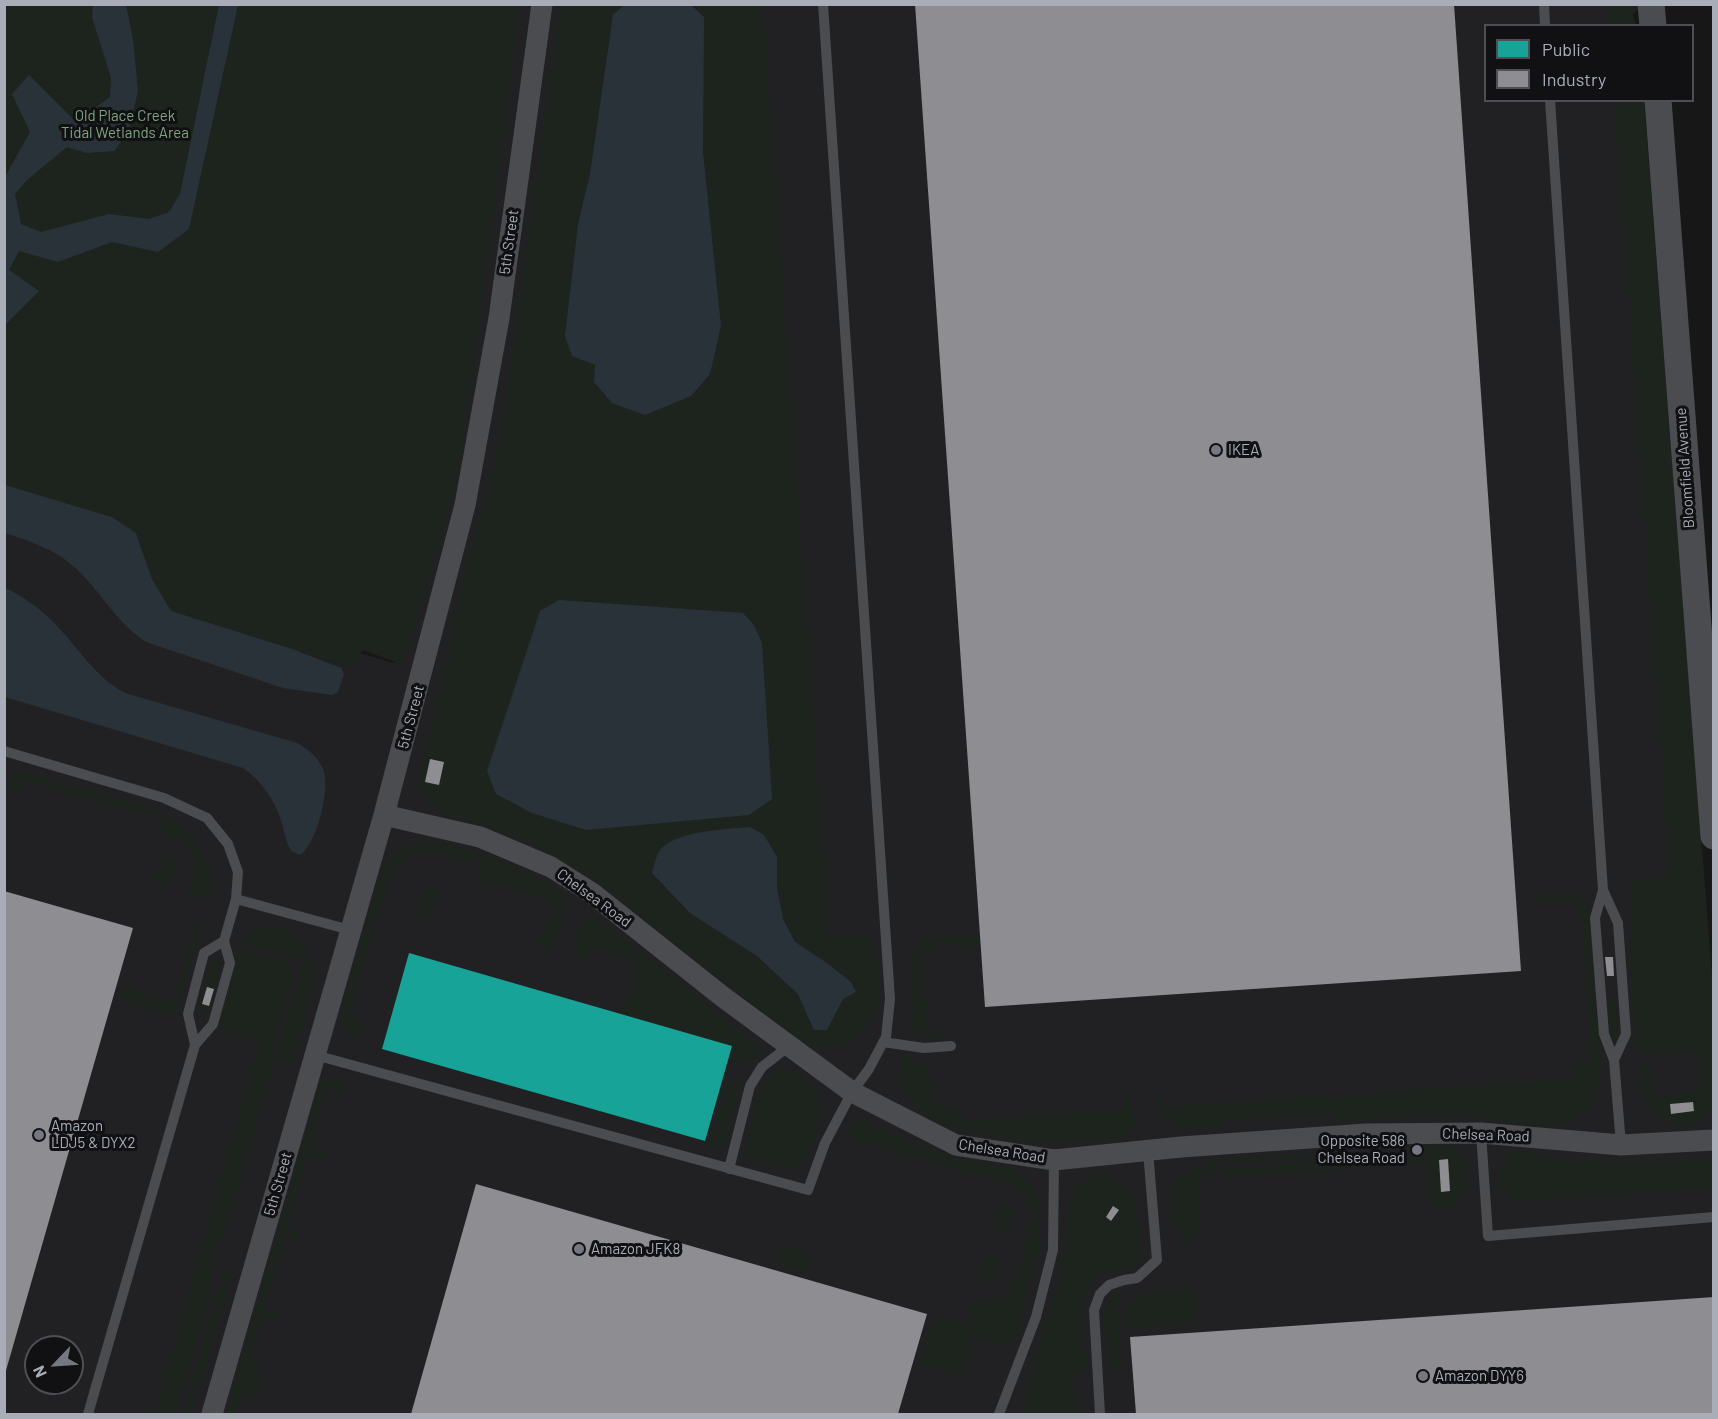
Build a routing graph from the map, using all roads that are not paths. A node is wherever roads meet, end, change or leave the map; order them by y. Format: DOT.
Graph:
graph roads {
  1 [pos="542,4"];
  2 [pos="822,4"];
  3 [pos="1544,4"];
  4 [pos="1651,4"];
  5 [pos="1545,24"];
  6 [pos="1653,24"];
  7 [pos="1550,102"];
  8 [pos="1658,102"];
  9 [pos="4,751"];
  10 [pos="1711,782"];
  11 [pos="384,815"];
  12 [pos="1713,836"];
  13 [pos="1603,890"];
  14 [pos="236,900"];
  15 [pos="350,930"];
  16 [pos="224,940"];
  17 [pos="883,1042"];
  18 [pos="195,1045"];
  19 [pos="789,1046"];
  20 [pos="951,1046"];
  21 [pos="315,1055"];
  22 [pos="1614,1060"];
  23 [pos="852,1092"];
  24 [pos="1481,1132"];
  25 [pos="1713,1140"];
  26 [pos="1621,1145"];
  27 [pos="1148,1151"];
  28 [pos="1054,1160"];
  29 [pos="729,1168"];
  30 [pos="1713,1217"];
  31 [pos="88,1414"];
  32 [pos="212,1414"];
  33 [pos="999,1414"];
  34 [pos="1100,1414"];
  1 -- 11 [label="street, 5th Street"];
  2 -- 17 [label="lane"];
  3 -- 5 [label="lane"];
  4 -- 6 [label="street"];
  7 -- 13 [label="lane"];
  8 -- 10 [label="street, Bloomfield Avenue"];
  9 -- 14 [label="lane"];
  10 -- 12 [label="street, Bloomfield Avenue"];
  11 -- 15 [label="street, 5th Street"];
  11 -- 19 [label="street, Chelsea Road"];
  13 -- 22 [label="lane"];
  13 -- 22 [label="lane"];
  14 -- 15 [label="lane"];
  14 -- 16 [label="lane"];
  15 -- 21 [label="street, 5th Street"];
  16 -- 18 [label="lane"];
  16 -- 18 [label="lane"];
  17 -- 20 [label="lane"];
  17 -- 23 [label="lane"];
  18 -- 31 [label="lane"];
  19 -- 23 [label="street, Chelsea Road"];
  19 -- 29 [label="lane"];
  21 -- 29 [label="lane"];
  21 -- 32 [label="street, 5th Street"];
  22 -- 26 [label="lane"];
  23 -- 28 [label="street, Chelsea Road"];
  23 -- 29 [label="lane"];
  24 -- 26 [label="street, Chelsea Road"];
  24 -- 27 [label="street, Chelsea Road"];
  24 -- 30 [label="lane"];
  25 -- 26 [label="street, Chelsea Road"];
  27 -- 28 [label="street, Chelsea Road"];
  27 -- 34 [label="lane"];
  28 -- 33 [label="lane"];
}
